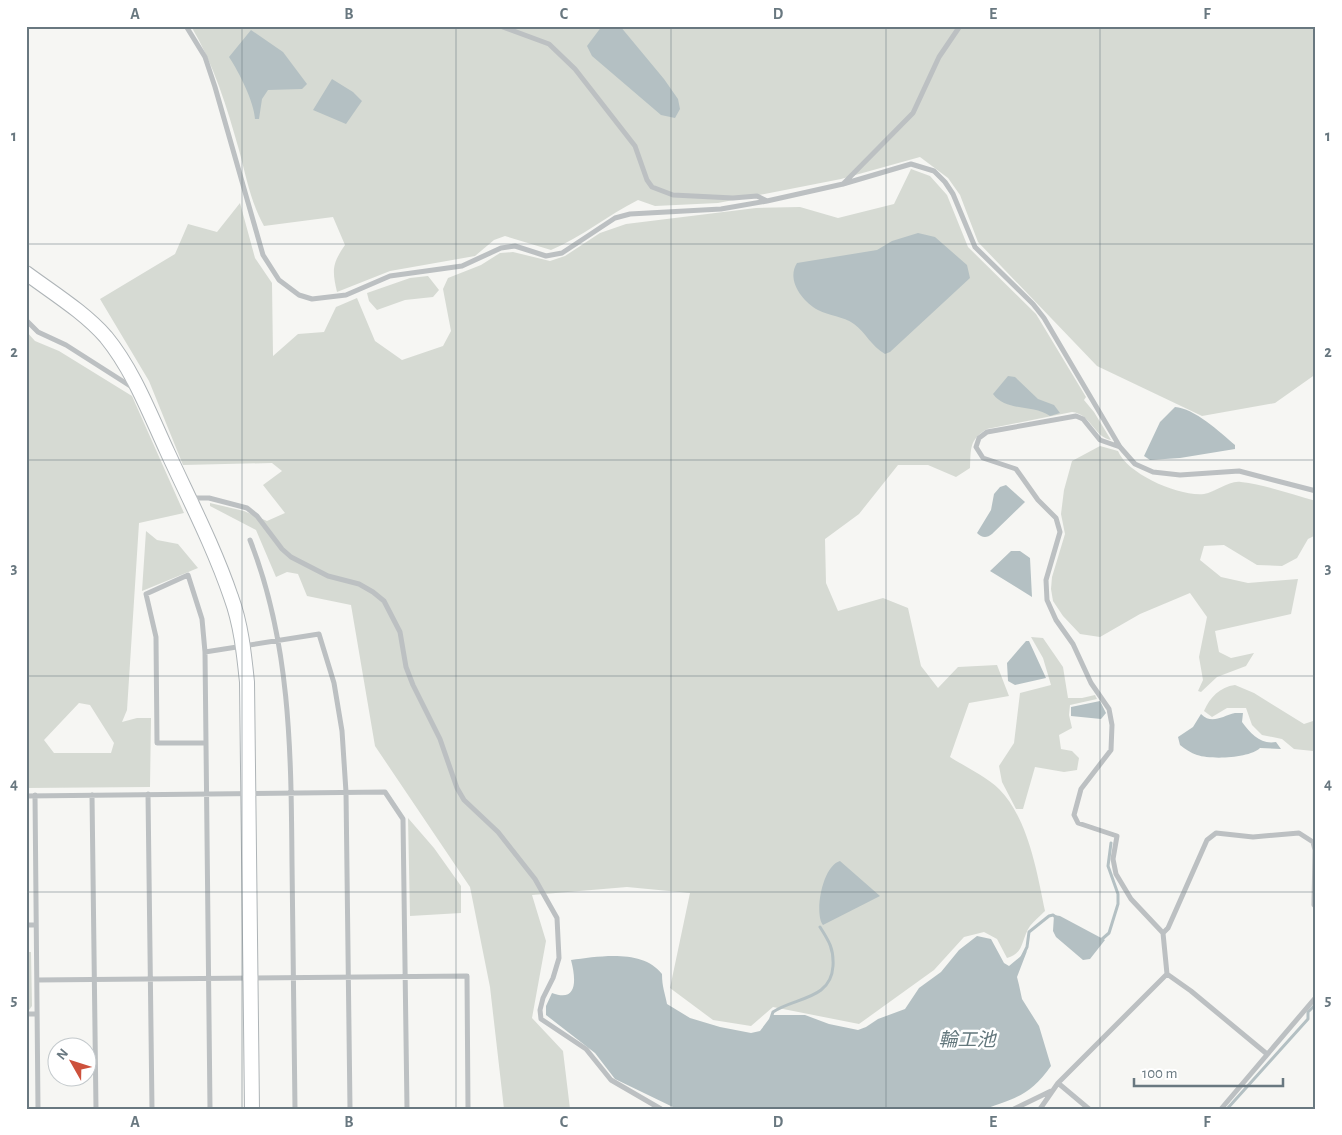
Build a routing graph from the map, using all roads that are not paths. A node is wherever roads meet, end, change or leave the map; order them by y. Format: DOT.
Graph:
graph roads {
  1 [pos="186,26"];
  2 [pos="500,26"];
  3 [pos="960,26"];
  4 [pos="843,184"];
  5 [pos="767,201"];
  6 [pos="26,273"];
  7 [pos="26,320"];
  8 [pos="139,391"];
  9 [pos="1120,447"];
  10 [pos="1316,491"];
  11 [pos="189,498"];
  12 [pos="250,540"];
  13 [pos="279,640"];
  14 [pos="243,646"];
  15 [pos="205,652"];
  16 [pos="206,743"];
  17 [pos="248,792"];
  18 [pos="291,792"];
  19 [pos="346,792"];
  20 [pos="206,793"];
  21 [pos="148,794"];
  22 [pos="92,795"];
  23 [pos="26,796"];
  24 [pos="34,796"];
  25 [pos="1316,906"];
  26 [pos="26,925"];
  27 [pos="36,925"];
  28 [pos="1163,933"];
  29 [pos="1167,974"];
  30 [pos="406,976"];
  31 [pos="348,977"];
  32 [pos="151,978"];
  33 [pos="208,978"];
  34 [pos="250,978"];
  35 [pos="293,978"];
  36 [pos="94,979"];
  37 [pos="37,980"];
  38 [pos="1316,997"];
  39 [pos="26,1014"];
  40 [pos="37,1014"];
  41 [pos="1267,1054"];
  42 [pos="1058,1082"];
  43 [pos="1051,1091"];
  44 [pos="38,1109"];
  45 [pos="96,1109"];
  46 [pos="152,1109"];
  47 [pos="210,1109"];
  48 [pos="252,1109"];
  49 [pos="295,1109"];
  50 [pos="350,1109"];
  51 [pos="407,1109"];
  52 [pos="468,1109"];
  53 [pos="661,1109"];
  54 [pos="1014,1109"];
  55 [pos="1040,1109"];
  56 [pos="1089,1109"];
  57 [pos="1221,1109"];
  1 -- 5 [label="street"];
  2 -- 5 [label="street"];
  3 -- 4 [label="street"];
  4 -- 5 [label="street"];
  4 -- 9 [label="street"];
  6 -- 8 [label="street"];
  7 -- 8 [label="street"];
  8 -- 11 [label="street"];
  9 -- 10 [label="street"];
  9 -- 28 [label="street"];
  11 -- 14 [label="street"];
  11 -- 53 [label="street"];
  12 -- 13 [label="street"];
  13 -- 14 [label="street"];
  13 -- 18 [label="street"];
  13 -- 19 [label="street"];
  14 -- 15 [label="street"];
  14 -- 17 [label="street"];
  15 -- 16 [label="street"];
  15 -- 16 [label="street"];
  16 -- 20 [label="street"];
  17 -- 18 [label="street"];
  17 -- 20 [label="street"];
  17 -- 34 [label="street"];
  18 -- 19 [label="street"];
  18 -- 35 [label="street"];
  19 -- 30 [label="street"];
  19 -- 31 [label="street"];
  20 -- 21 [label="street"];
  20 -- 33 [label="street"];
  21 -- 22 [label="street"];
  21 -- 32 [label="street"];
  22 -- 24 [label="street"];
  22 -- 36 [label="street"];
  23 -- 24 [label="street"];
  24 -- 27 [label="street"];
  25 -- 28 [label="street"];
  26 -- 27 [label="street"];
  27 -- 37 [label="street"];
  28 -- 29 [label="street"];
  29 -- 41 [label="street"];
  29 -- 42 [label="street"];
  30 -- 31 [label="street"];
  30 -- 51 [label="street"];
  30 -- 52 [label="street"];
  31 -- 35 [label="street"];
  31 -- 50 [label="street"];
  32 -- 33 [label="street"];
  32 -- 36 [label="street"];
  32 -- 46 [label="street"];
  33 -- 34 [label="street"];
  33 -- 47 [label="street"];
  34 -- 35 [label="street"];
  34 -- 48 [label="street"];
  35 -- 49 [label="street"];
  36 -- 37 [label="street"];
  36 -- 45 [label="street"];
  37 -- 40 [label="street"];
  38 -- 41 [label="street"];
  39 -- 40 [label="street"];
  40 -- 44 [label="street"];
  41 -- 57 [label="street"];
  42 -- 43 [label="street"];
  42 -- 56 [label="street"];
  43 -- 54 [label="street"];
  43 -- 55 [label="street"];
}
